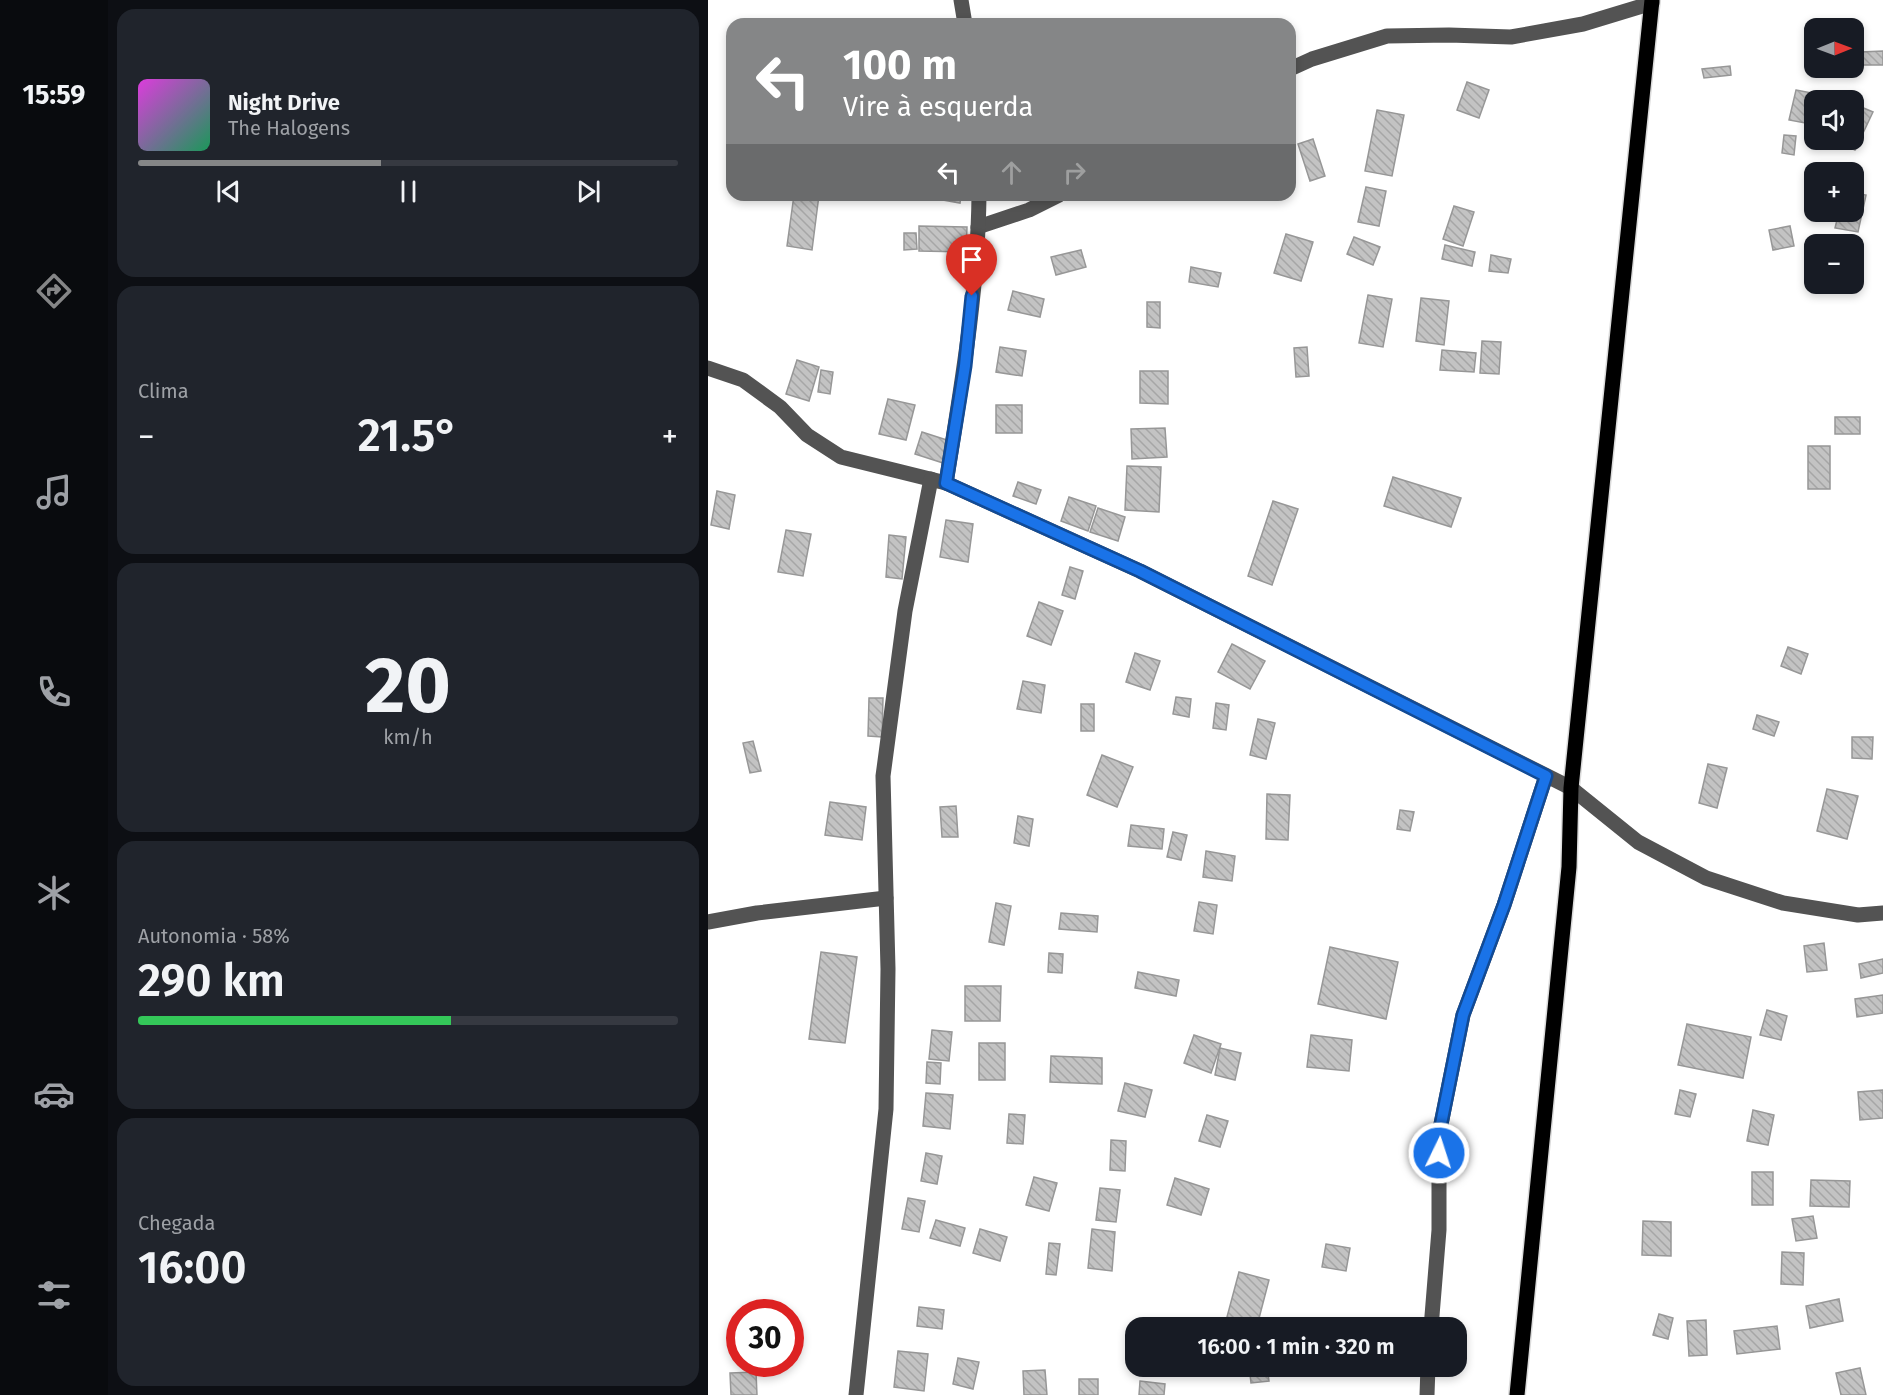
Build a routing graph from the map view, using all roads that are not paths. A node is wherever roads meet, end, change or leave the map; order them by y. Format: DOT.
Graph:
graph roads {
  1 [pos="961,0"];
  2 [pos="1652,2"];
  3 [pos="964,18"];
  4 [pos="1296,66"];
  5 [pos="979,201"];
  6 [pos="1047,201"];
  7 [pos="978,227"];
  8 [pos="708,368"];
  9 [pos="939,481"];
  10 [pos="1546,776"];
  11 [pos="1571,788"];
  12 [pos="886,898"];
  13 [pos="1883,913"];
  14 [pos="708,922"];
  15 [pos="1432,1317"];
  16 [pos="1428,1377"];
  17 [pos="856,1395"];
  18 [pos="1427,1395"];
  19 [pos="1517,1395"];
  1 -- 3 [label="street"];
  2 -- 4 [label="street"];
  2 -- 11 [label="main road"];
  5 -- 7 [label="street"];
  6 -- 7 [label="street"];
  7 -- 9 [label="street"];
  8 -- 9 [label="street"];
  9 -- 10 [label="street"];
  9 -- 12 [label="street"];
  10 -- 11 [label="street"];
  10 -- 15 [label="street"];
  11 -- 13 [label="street"];
  11 -- 19 [label="main road"];
  12 -- 14 [label="street"];
  12 -- 17 [label="street"];
  16 -- 18 [label="street"];
}
